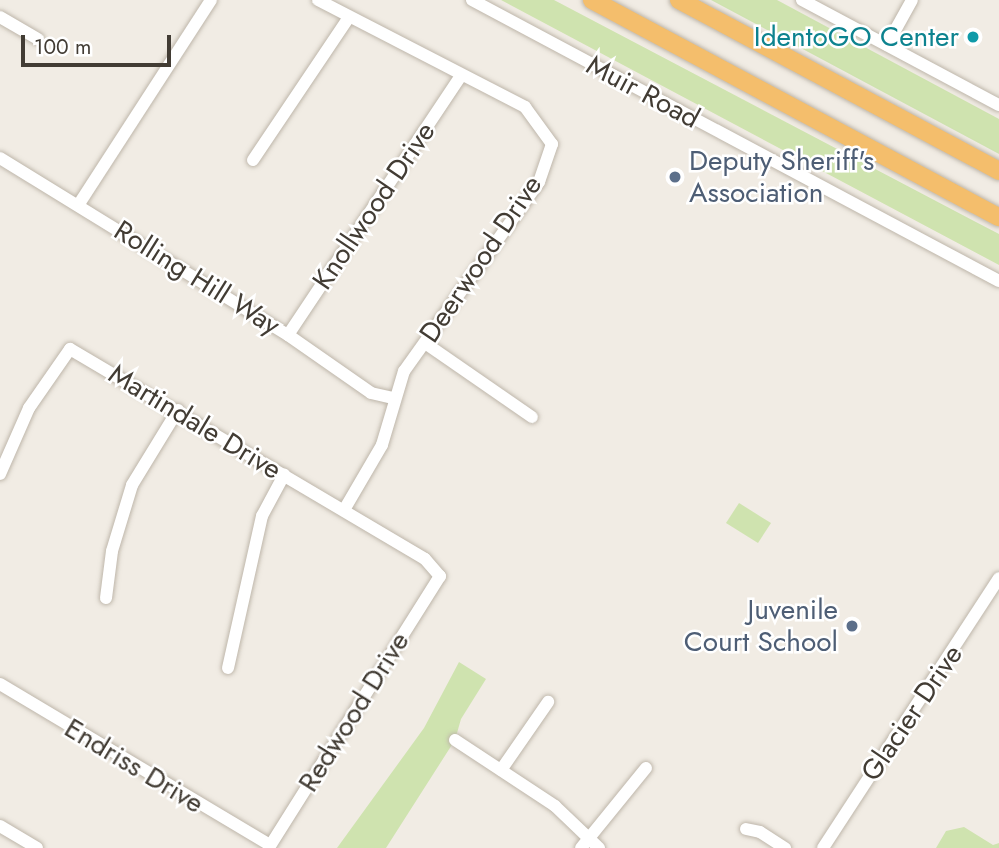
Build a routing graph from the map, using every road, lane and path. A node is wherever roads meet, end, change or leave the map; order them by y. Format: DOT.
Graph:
graph roads {
  1 [pos="211,0"];
  2 [pos="318,0"];
  3 [pos="472,0"];
  4 [pos="592,0"];
  5 [pos="679,0"];
  6 [pos="802,0"];
  7 [pos="912,0"];
  8 [pos="0,17"];
  9 [pos="349,18"];
  10 [pos="38,39"];
  11 [pos="887,45"];
  12 [pos="460,77"];
  13 [pos="999,105"];
  14 [pos="253,160"];
  15 [pos="2,164"];
  16 [pos="999,170"];
  17 [pos="79,204"];
  18 [pos="999,217"];
  19 [pos="999,281"];
  20 [pos="288,335"];
  21 [pos="425,343"];
  22 [pos="393,398"];
  23 [pos="178,410"];
  24 [pos="532,417"];
  25 [pos="0,474"];
  26 [pos="284,475"];
  27 [pos="344,510"];
  28 [pos="440,576"];
  29 [pos="999,578"];
  30 [pos="106,598"];
  31 [pos="228,668"];
  32 [pos="0,684"];
  33 [pos="548,702"];
  34 [pos="455,740"];
  35 [pos="646,768"];
  36 [pos="501,771"];
  37 [pos="0,826"];
  38 [pos="746,829"];
  39 [pos="596,843"];
  40 [pos="270,847"];
  41 [pos="37,848"];
  42 [pos="581,848"];
  43 [pos="785,848"];
  44 [pos="823,848"];
  1 -- 17 [label="street"];
  2 -- 9 [label="street, Deerwood Drive"];
  3 -- 19 [label="street, Muir Road"];
  4 -- 18 [label="highway"];
  5 -- 16 [label="highway"];
  6 -- 11 [label="street"];
  7 -- 11 [label="street"];
  8 -- 10 [label="street"];
  9 -- 12 [label="street, Deerwood Drive"];
  9 -- 14 [label="street"];
  11 -- 13 [label="street"];
  12 -- 20 [label="street, Knollwood Drive"];
  12 -- 21 [label="street, Deerwood Drive"];
  15 -- 17 [label="street, Rolling Hill Way"];
  17 -- 20 [label="street, Rolling Hill Way"];
  20 -- 22 [label="street, Rolling Hill Way"];
  21 -- 22 [label="street, Deerwood Drive"];
  21 -- 24 [label="street"];
  22 -- 27 [label="street, Deerwood Drive"];
  23 -- 25 [label="street, Martindale Drive"];
  23 -- 26 [label="street, Martindale Drive"];
  23 -- 30 [label="street"];
  26 -- 27 [label="street, Martindale Drive"];
  26 -- 31 [label="street"];
  27 -- 28 [label="street, Martindale Drive"];
  28 -- 40 [label="street, Redwood Drive"];
  29 -- 44 [label="street, Glacier Drive"];
  32 -- 40 [label="street, Endriss Drive"];
  33 -- 36 [label="street"];
  34 -- 36 [label="street"];
  35 -- 39 [label="street"];
  36 -- 39 [label="street"];
  37 -- 41 [label="street"];
  38 -- 43 [label="street"];
  39 -- 42 [label="street"];
}
